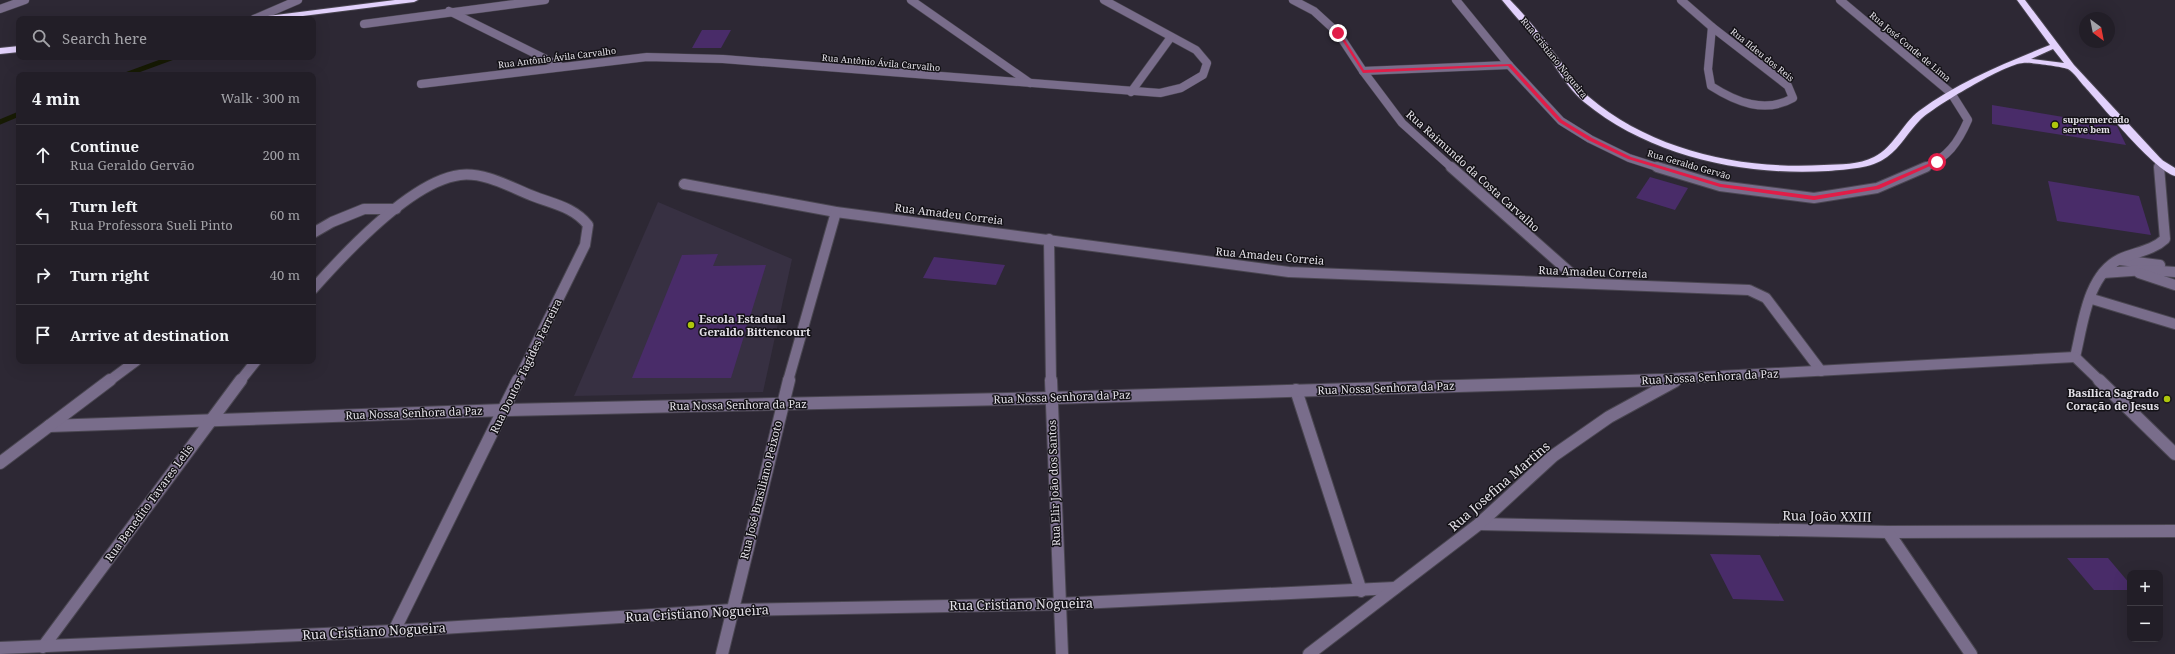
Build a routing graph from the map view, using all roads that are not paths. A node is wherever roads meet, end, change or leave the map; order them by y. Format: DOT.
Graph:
graph roads {
  1 [pos="25,0"];
  2 [pos="298,0"];
  3 [pos="414,0"];
  4 [pos="545,0"];
  5 [pos="910,0"];
  6 [pos="1104,0"];
  7 [pos="1293,0"];
  8 [pos="1456,0"];
  9 [pos="1506,0"];
  10 [pos="1681,0"];
  11 [pos="1840,0"];
  12 [pos="2022,0"];
  13 [pos="0,9"];
  14 [pos="449,11"];
  15 [pos="261,16"];
  16 [pos="284,16"];
  17 [pos="364,24"];
  18 [pos="1712,27"];
  19 [pos="1171,37"];
  20 [pos="2054,46"];
  21 [pos="16,49"];
  22 [pos="0,51"];
  23 [pos="2022,60"];
  24 [pos="1509,65"];
  25 [pos="560,66"];
  26 [pos="2071,67"];
  27 [pos="1363,72"];
  28 [pos="1031,83"];
  29 [pos="420,84"];
  30 [pos="1131,92"];
  31 [pos="1951,93"];
  32 [pos="2159,162"];
  33 [pos="2175,173"];
  34 [pos="684,184"];
  35 [pos="396,209"];
  36 [pos="836,212"];
  37 [pos="316,231"];
  38 [pos="1049,239"];
  39 [pos="2118,260"];
  40 [pos="2175,266"];
  41 [pos="2134,271"];
  42 [pos="2175,272"];
  43 [pos="2103,273"];
  44 [pos="1582,283"];
  45 [pos="316,285"];
  46 [pos="2175,285"];
  47 [pos="2092,299"];
  48 [pos="2175,324"];
  49 [pos="2075,356"];
  50 [pos="132,364"];
  51 [pos="254,364"];
  52 [pos="1821,372"];
  53 [pos="1676,380"];
  54 [pos="1296,390"];
  55 [pos="1051,398"];
  56 [pos="782,404"];
  57 [pos="505,410"];
  58 [pos="209,421"];
  59 [pos="49,426"];
  60 [pos="2175,454"];
  61 [pos="0,463"];
  62 [pos="1479,524"];
  63 [pos="2175,531"];
  64 [pos="1888,532"];
  65 [pos="1395,588"];
  66 [pos="1361,591"];
  67 [pos="1058,604"];
  68 [pos="732,610"];
  69 [pos="394,631"];
  70 [pos="43,647"];
  71 [pos="0,648"];
  72 [pos="722,654"];
  73 [pos="1062,654"];
  74 [pos="1309,654"];
  75 [pos="1971,654"];
  1 -- 13 [label="street"];
  2 -- 15 [label="street"];
  3 -- 16 [label="highway"];
  4 -- 14 [label="street"];
  5 -- 28 [label="street"];
  6 -- 19 [label="street, Rua Antônio Ávila Carvalho"];
  7 -- 27 [label="street, Rua Raimundo da Costa Carvalho"];
  8 -- 24 [label="street, Rua Geraldo Gervão"];
  9 -- 31 [label="highway, Rua Cristiano Nogueira"];
  10 -- 18 [label="street, Rua Ildeu dos Reis"];
  11 -- 31 [label="street, Rua José Conde de Lima"];
  12 -- 20 [label="highway"];
  14 -- 17 [label="street"];
  14 -- 25 [label="street"];
  18 -- 18 [label="street, Rua Ildeu dos Reis"];
  19 -- 30 [label="street"];
  19 -- 30 [label="street, Rua Antônio Ávila Carvalho"];
  20 -- 23 [label="highway, Rua Cristiano Nogueira"];
  20 -- 26 [label="highway"];
  21 -- 22 [label="highway"];
  23 -- 26 [label="highway"];
  23 -- 31 [label="highway, Rua Cristiano Nogueira"];
  24 -- 27 [label="street"];
  24 -- 31 [label="street, Rua Geraldo Gervão"];
  25 -- 28 [label="street, Rua Antônio Ávila Carvalho"];
  25 -- 29 [label="street, Rua Antônio Ávila Carvalho"];
  26 -- 32 [label="highway"];
  27 -- 44 [label="street, Rua Raimundo da Costa Carvalho"];
  28 -- 30 [label="street, Rua Antônio Ávila Carvalho"];
  32 -- 33 [label="highway"];
  32 -- 39 [label="street"];
  34 -- 36 [label="street, Rua Amadeu Correia"];
  35 -- 37 [label="street"];
  35 -- 45 [label="street"];
  35 -- 57 [label="street, Rua Doutor Tagides Ferreira"];
  36 -- 38 [label="street, Rua Amadeu Correia"];
  36 -- 56 [label="street, Rua José Brasiliano Peixoto"];
  38 -- 44 [label="street, Rua Amadeu Correia"];
  38 -- 55 [label="street, Rua Elir João dos Santos"];
  39 -- 40 [label="street"];
  39 -- 43 [label="street"];
  41 -- 42 [label="street"];
  41 -- 43 [label="street"];
  41 -- 46 [label="street"];
  43 -- 47 [label="street"];
  44 -- 52 [label="street, Rua Amadeu Correia"];
  47 -- 48 [label="street"];
  47 -- 49 [label="street"];
  49 -- 52 [label="street, Rua Nossa Senhora da Paz"];
  49 -- 60 [label="street"];
  50 -- 59 [label="street"];
  51 -- 58 [label="street, Rua Benedito Tavares Lelis"];
  52 -- 53 [label="street, Rua Nossa Senhora da Paz"];
  53 -- 54 [label="street, Rua Nossa Senhora da Paz"];
  53 -- 62 [label="street, Rua Josefina Martins"];
  54 -- 55 [label="street, Rua Nossa Senhora da Paz"];
  54 -- 66 [label="street"];
  55 -- 56 [label="street, Rua Nossa Senhora da Paz"];
  55 -- 67 [label="street, Rua Elir João dos Santos"];
  56 -- 57 [label="street, Rua Nossa Senhora da Paz"];
  56 -- 68 [label="street, Rua José Brasiliano Peixoto"];
  57 -- 58 [label="street, Rua Nossa Senhora da Paz"];
  57 -- 69 [label="street, Rua Doutor Tagides Ferreira"];
  58 -- 59 [label="street, Rua Nossa Senhora da Paz"];
  58 -- 70 [label="street, Rua Benedito Tavares Lelis"];
  59 -- 61 [label="street"];
  62 -- 64 [label="street, Rua João XXIII"];
  62 -- 65 [label="street, Rua Josefina Martins"];
  63 -- 64 [label="street, Rua João XXIII"];
  64 -- 75 [label="street"];
  65 -- 66 [label="street, Rua Cristiano Nogueira"];
  65 -- 74 [label="street, Rua Josefina Martins"];
  66 -- 67 [label="street, Rua Cristiano Nogueira"];
  67 -- 68 [label="street, Rua Cristiano Nogueira"];
  67 -- 73 [label="street, Rua Elir João dos Santos"];
  68 -- 69 [label="street, Rua Cristiano Nogueira"];
  68 -- 72 [label="street, Rua José Brasiliano Peixoto"];
  69 -- 70 [label="street, Rua Cristiano Nogueira"];
  70 -- 71 [label="street, Rua Cristiano Nogueira"];
}
